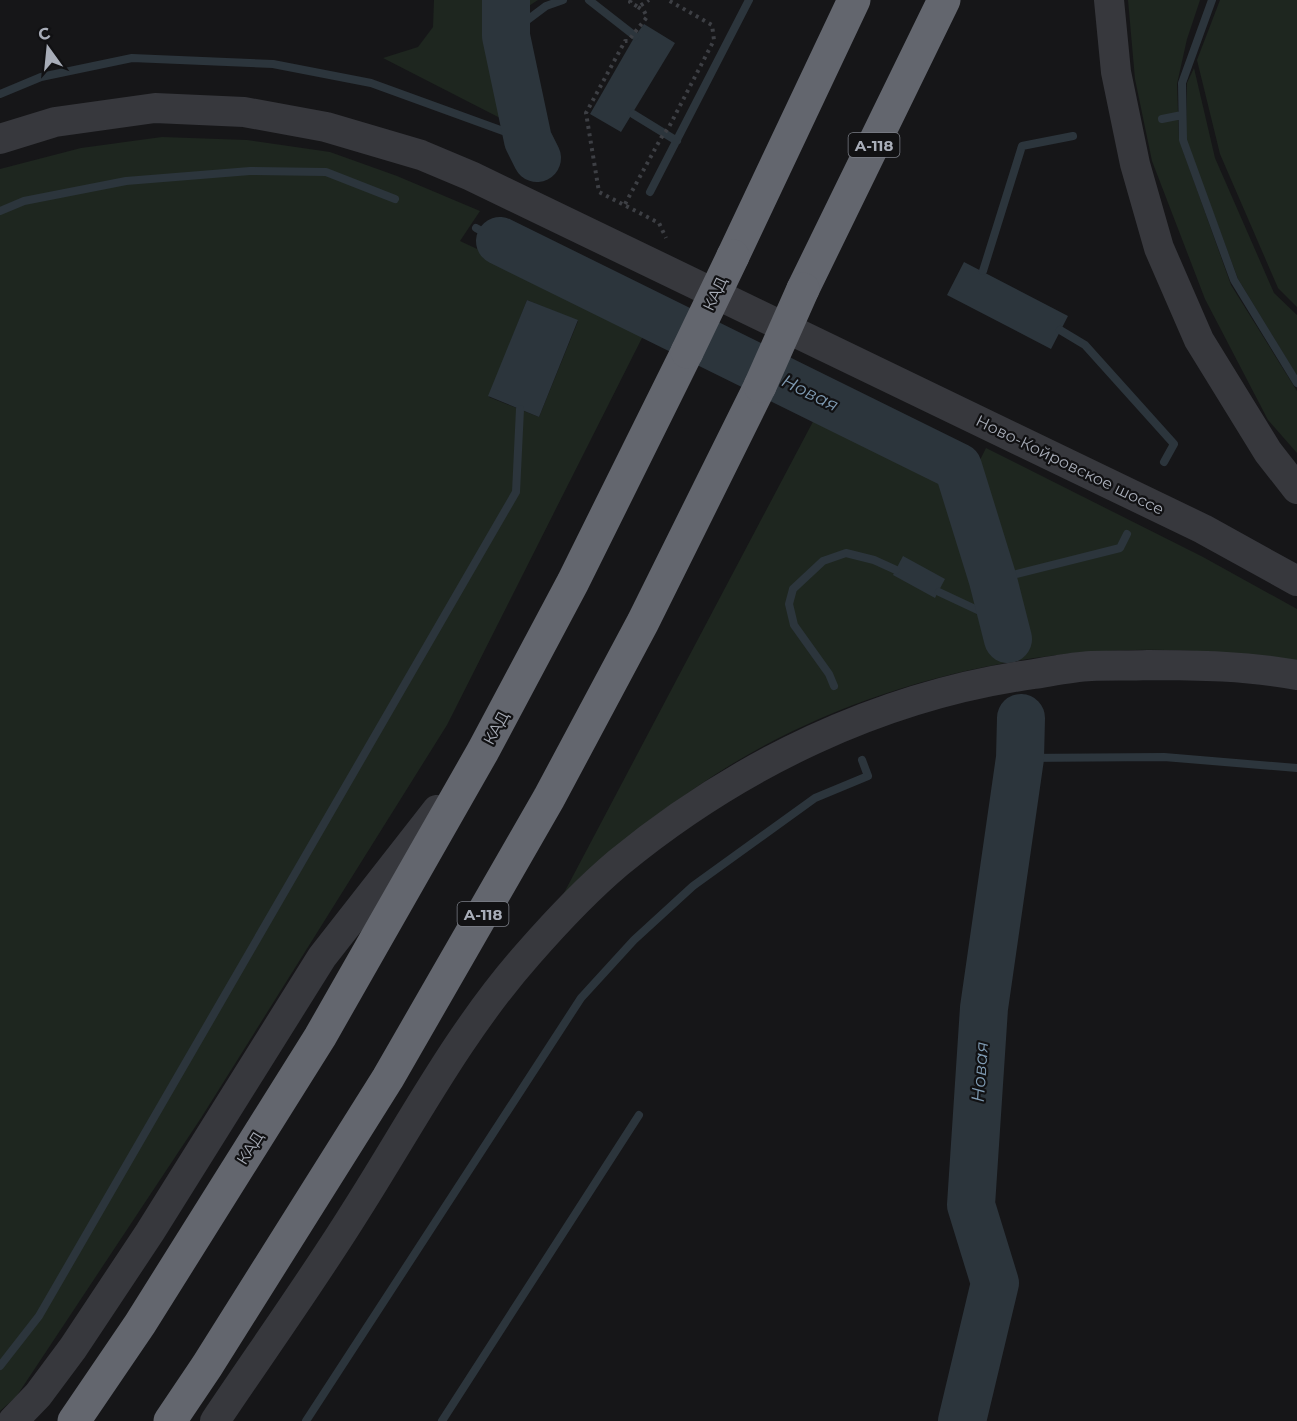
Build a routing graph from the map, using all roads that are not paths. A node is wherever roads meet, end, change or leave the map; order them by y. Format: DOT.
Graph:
graph roads {
  1 [pos="854,0"];
  2 [pos="944,0"];
  3 [pos="1109,0"];
  4 [pos="0,139"];
  5 [pos="1297,489"];
  6 [pos="1297,581"];
  7 [pos="1297,675"];
  8 [pos="483,751"];
  9 [pos="13,1421"];
  10 [pos="74,1421"];
  11 [pos="170,1421"];
  12 [pos="215,1421"];
  1 -- 8 [label="highway, КАД, bridge"];
  2 -- 11 [label="highway, А-118, bridge"];
  3 -- 5 [label="street"];
  4 -- 6 [label="street, Ново-Койровское шоссе"];
  7 -- 12 [label="street"];
  8 -- 9 [label="street"];
  8 -- 10 [label="highway, КАД"];
}
